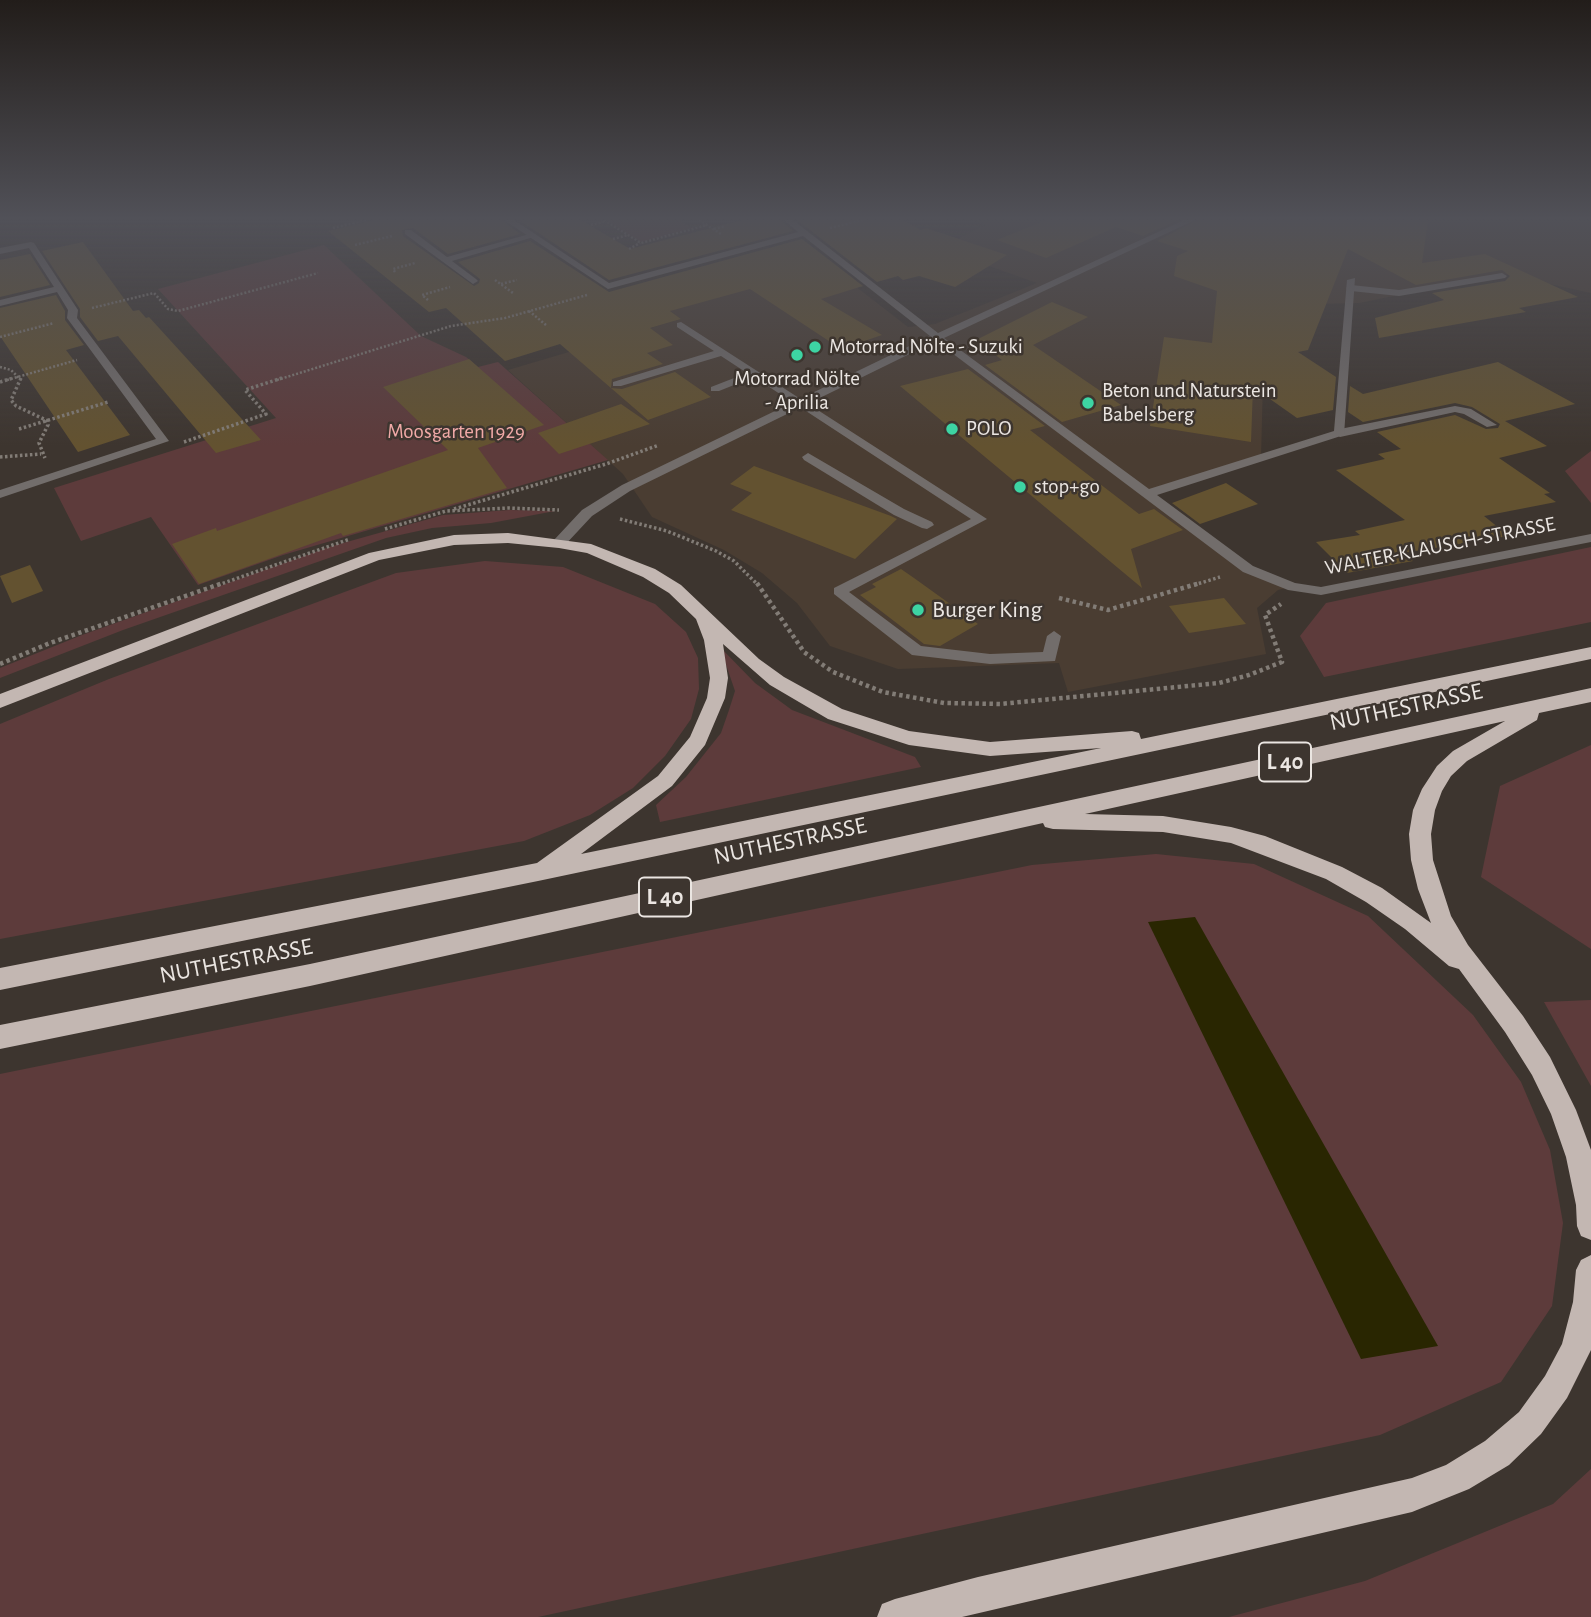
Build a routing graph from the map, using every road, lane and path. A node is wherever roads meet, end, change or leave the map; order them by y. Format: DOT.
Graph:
graph roads {
  1 [pos="32,295"];
  2 [pos="62,295"];
  3 [pos="145,295"];
  4 [pos="156,295"];
  5 [pos="235,295"];
  6 [pos="586,295"];
  7 [pos="885,295"];
  8 [pos="1027,295"];
  9 [pos="1350,295"];
  10 [pos="0,303"];
  11 [pos="529,311"];
  12 [pos="72,315"];
  13 [pos="681,324"];
  14 [pos="545,325"];
  15 [pos="0,337"];
  16 [pos="937,337"];
  17 [pos="723,352"];
  18 [pos="99,354"];
  19 [pos="0,367"];
  20 [pos="756,373"];
  21 [pos="20,376"];
  22 [pos="0,382"];
  23 [pos="617,384"];
  24 [pos="715,389"];
  25 [pos="130,396"];
  26 [pos="800,404"];
  27 [pos="46,420"];
  28 [pos="1491,425"];
  29 [pos="19,429"];
  30 [pos="1339,433"];
  31 [pos="163,441"];
  32 [pos="659,445"];
  33 [pos="41,454"];
  34 [pos="0,457"];
  35 [pos="808,457"];
  36 [pos="58,475"];
  37 [pos="0,494"];
  38 [pos="1147,494"];
  39 [pos="446,511"];
  40 [pos="927,525"];
  41 [pos="1591,538"];
  42 [pos="559,543"];
  43 [pos="1248,569"];
  44 [pos="1059,598"];
  45 [pos="695,608"];
  46 [pos="1054,636"];
  47 [pos="1591,653"];
  48 [pos="1591,695"];
  49 [pos="0,701"];
  50 [pos="1549,704"];
  51 [pos="1218,732"];
  52 [pos="1020,820"];
  53 [pos="538,872"];
  54 [pos="0,979"];
  55 [pos="1484,986"];
  56 [pos="10,1035"];
  57 [pos="1591,1226"];
  58 [pos="1591,1270"];
  59 [pos="895,1617"];
  1 -- 10 [label="street"];
  2 -- 12 [label="street"];
  3 -- 12 [label="path"];
  4 -- 5 [label="path"];
  6 -- 11 [label="path"];
  7 -- 16 [label="street, WALTER-KLAUSCH-STRASSE"];
  8 -- 16 [label="street"];
  9 -- 30 [label="street"];
  11 -- 14 [label="path"];
  11 -- 31 [label="path"];
  12 -- 15 [label="path"];
  12 -- 18 [label="street"];
  13 -- 17 [label="street"];
  16 -- 26 [label="street"];
  16 -- 38 [label="street, WALTER-KLAUSCH-STRASSE"];
  17 -- 20 [label="street"];
  17 -- 23 [label="street"];
  18 -- 21 [label="path"];
  18 -- 25 [label="street"];
  19 -- 21 [label="path"];
  20 -- 24 [label="street"];
  20 -- 26 [label="street"];
  21 -- 22 [label="path"];
  21 -- 27 [label="path"];
  25 -- 27 [label="path"];
  25 -- 31 [label="street"];
  26 -- 42 [label="street"];
  26 -- 46 [label="street"];
  27 -- 29 [label="path"];
  27 -- 33 [label="path"];
  28 -- 30 [label="street"];
  30 -- 38 [label="street"];
  31 -- 36 [label="street"];
  32 -- 39 [label="path"];
  33 -- 34 [label="path"];
  33 -- 36 [label="path"];
  35 -- 40 [label="street"];
  36 -- 37 [label="street"];
  38 -- 43 [label="street, WALTER-KLAUSCH-STRASSE"];
  41 -- 43 [label="street, WALTER-KLAUSCH-STRASSE"];
  42 -- 45 [label="highway"];
  42 -- 49 [label="highway"];
  43 -- 44 [label="path"];
  45 -- 51 [label="highway"];
  45 -- 53 [label="highway"];
  47 -- 51 [label="highway, NUTHESTRASSE / L 40"];
  48 -- 50 [label="highway, NUTHESTRASSE / L 40"];
  50 -- 52 [label="highway, NUTHESTRASSE / L 40"];
  50 -- 55 [label="highway"];
  51 -- 53 [label="highway, NUTHESTRASSE / L 40"];
  52 -- 55 [label="highway"];
  52 -- 56 [label="highway, NUTHESTRASSE / L 40"];
  53 -- 54 [label="highway, NUTHESTRASSE / L 40"];
  55 -- 57 [label="highway"];
  58 -- 59 [label="highway"];
}
